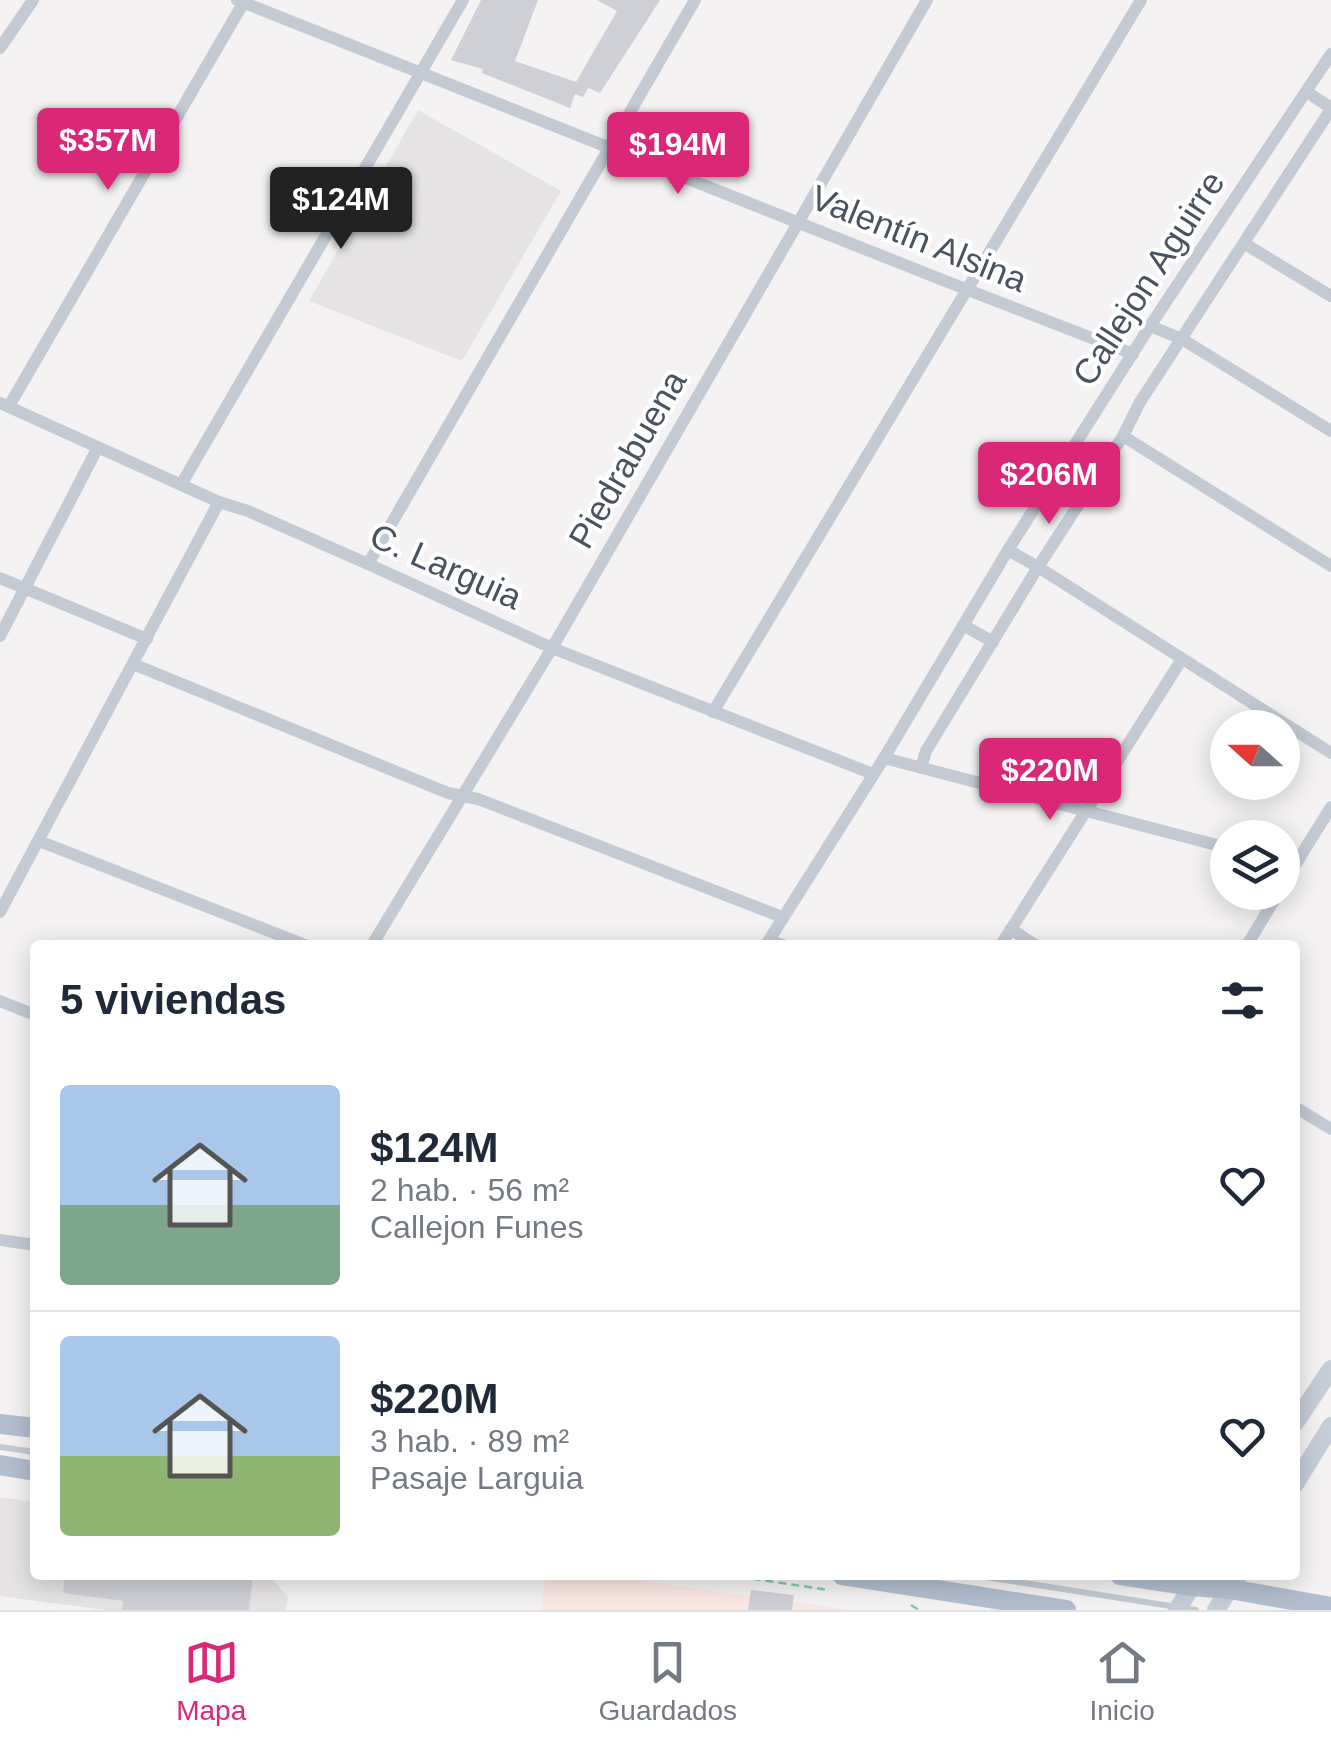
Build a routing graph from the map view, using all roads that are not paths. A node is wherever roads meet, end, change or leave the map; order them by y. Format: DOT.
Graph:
graph roads {
  1 [pos="33,0"];
  2 [pos="463,0"];
  3 [pos="695,0"];
  4 [pos="927,0"];
  5 [pos="1141,0"];
  6 [pos="242,1"];
  7 [pos="0,48"];
  8 [pos="1331,54"];
  9 [pos="422,72"];
  10 [pos="1307,92"];
  11 [pos="1331,109"];
  12 [pos="610,146"];
  13 [pos="798,222"];
  14 [pos="1245,244"];
  15 [pos="968,290"];
  16 [pos="1331,296"];
  17 [pos="1150,326"];
  18 [pos="1182,339"];
  19 [pos="1133,354"];
  20 [pos="4,404"];
  21 [pos="1331,432"];
  22 [pos="1123,436"];
  23 [pos="98,448"];
  24 [pos="182,484"];
  25 [pos="219,502"];
  26 [pos="1008,550"];
  27 [pos="368,564"];
  28 [pos="1331,566"];
  29 [pos="1038,567"];
  30 [pos="0,578"];
  31 [pos="25,588"];
  32 [pos="963,625"];
  33 [pos="0,636"];
  34 [pos="147,639"];
  35 [pos="992,642"];
  36 [pos="552,648"];
  37 [pos="1182,659"];
  38 [pos="134,664"];
  39 [pos="713,712"];
  40 [pos="1331,754"];
  41 [pos="884,758"];
  42 [pos="921,768"];
  43 [pos="872,774"];
  44 [pos="462,795"];
  45 [pos="1331,807"];
  46 [pos="1086,810"];
  47 [pos="39,840"];
  48 [pos="1210,843"];
  49 [pos="1300,851"];
  50 [pos="1267,910"];
  51 [pos="0,912"];
  52 [pos="782,917"];
  53 [pos="1010,930"];
  54 [pos="292,940"];
  55 [pos="375,940"];
  56 [pos="769,940"];
  57 [pos="1003,940"];
  58 [pos="1027,940"];
  59 [pos="1249,940"];
  60 [pos="0,1002"];
  61 [pos="30,1013"];
  62 [pos="1300,1110"];
  63 [pos="1331,1129"];
  64 [pos="0,1240"];
  65 [pos="30,1244"];
  66 [pos="1331,1368"];
  67 [pos="1300,1415"];
  68 [pos="0,1424"];
  69 [pos="1331,1426"];
  70 [pos="30,1427"];
  71 [pos="0,1447"];
  72 [pos="30,1451"];
  73 [pos="0,1466"];
  74 [pos="30,1469"];
  75 [pos="1300,1476"];
  76 [pos="892,1580"];
  77 [pos="1004,1580"];
  78 [pos="1195,1580"];
  79 [pos="1234,1582"];
  80 [pos="1331,1607"];
  81 [pos="1184,1609"];
  82 [pos="1066,1610"];
  83 [pos="1216,1610"];
  1 -- 7 [label="street"];
  2 -- 9 [label="street"];
  3 -- 12 [label="street"];
  4 -- 13 [label="street, Piedrabuena"];
  5 -- 15 [label="street"];
  6 -- 9 [label="street, Valentín Alsina"];
  6 -- 20 [label="street"];
  8 -- 10 [label="street, Callejon Aguirre"];
  9 -- 12 [label="street, Valentín Alsina"];
  9 -- 24 [label="street"];
  10 -- 11 [label="street"];
  10 -- 17 [label="street, Callejon Aguirre"];
  11 -- 14 [label="street, Callejon Aguirre"];
  12 -- 13 [label="street, Valentín Alsina"];
  12 -- 27 [label="street"];
  13 -- 15 [label="street, Valentín Alsina"];
  13 -- 36 [label="street, Piedrabuena"];
  14 -- 16 [label="street"];
  14 -- 18 [label="street, Callejon Aguirre"];
  15 -- 19 [label="street, Valentín Alsina"];
  15 -- 39 [label="street"];
  17 -- 18 [label="street"];
  17 -- 19 [label="street, Callejon Aguirre"];
  18 -- 21 [label="street"];
  18 -- 22 [label="street, Callejon Aguirre"];
  19 -- 26 [label="street, Callejon Aguirre"];
  20 -- 23 [label="street, C. Larguia"];
  22 -- 28 [label="street"];
  22 -- 29 [label="street, Callejon Aguirre"];
  23 -- 24 [label="street, C. Larguia"];
  23 -- 31 [label="street"];
  24 -- 25 [label="street, C. Larguia"];
  25 -- 27 [label="street, C. Larguia"];
  25 -- 34 [label="street"];
  26 -- 29 [label="street"];
  26 -- 32 [label="street, Callejon Aguirre"];
  27 -- 36 [label="street, C. Larguia"];
  29 -- 35 [label="street, Callejon Aguirre"];
  29 -- 37 [label="street"];
  30 -- 31 [label="street"];
  31 -- 33 [label="street"];
  31 -- 34 [label="street"];
  32 -- 35 [label="street"];
  32 -- 41 [label="street, Callejon Aguirre"];
  34 -- 38 [label="street"];
  35 -- 42 [label="street, Callejon Aguirre"];
  36 -- 39 [label="street, C. Larguia"];
  36 -- 44 [label="street, Piedrabuena"];
  37 -- 40 [label="street"];
  37 -- 46 [label="street"];
  38 -- 44 [label="street"];
  38 -- 47 [label="street"];
  39 -- 43 [label="street, C. Larguia"];
  41 -- 42 [label="street"];
  41 -- 43 [label="street, Callejon Aguirre"];
  42 -- 46 [label="street"];
  43 -- 52 [label="street, Callejon Aguirre"];
  44 -- 52 [label="street"];
  44 -- 55 [label="street, Piedrabuena"];
  45 -- 49 [label="street"];
  46 -- 48 [label="street"];
  46 -- 53 [label="street"];
  47 -- 51 [label="street"];
  47 -- 54 [label="street"];
  50 -- 59 [label="street"];
  52 -- 56 [label="street, Callejon Aguirre"];
  53 -- 57 [label="street"];
  53 -- 58 [label="street"];
  60 -- 61 [label="street"];
  62 -- 63 [label="street"];
  64 -- 65 [label="street"];
  66 -- 67 [label="main road"];
  68 -- 70 [label="main road"];
  69 -- 75 [label="main road"];
  71 -- 72 [label="lane"];
  73 -- 74 [label="main road"];
  76 -- 82 [label="main road"];
  77 -- 81 [label="lane"];
  78 -- 79 [label="main road"];
  78 -- 81 [label="main road"];
  79 -- 80 [label="main road"];
  79 -- 83 [label="main road"];
}
